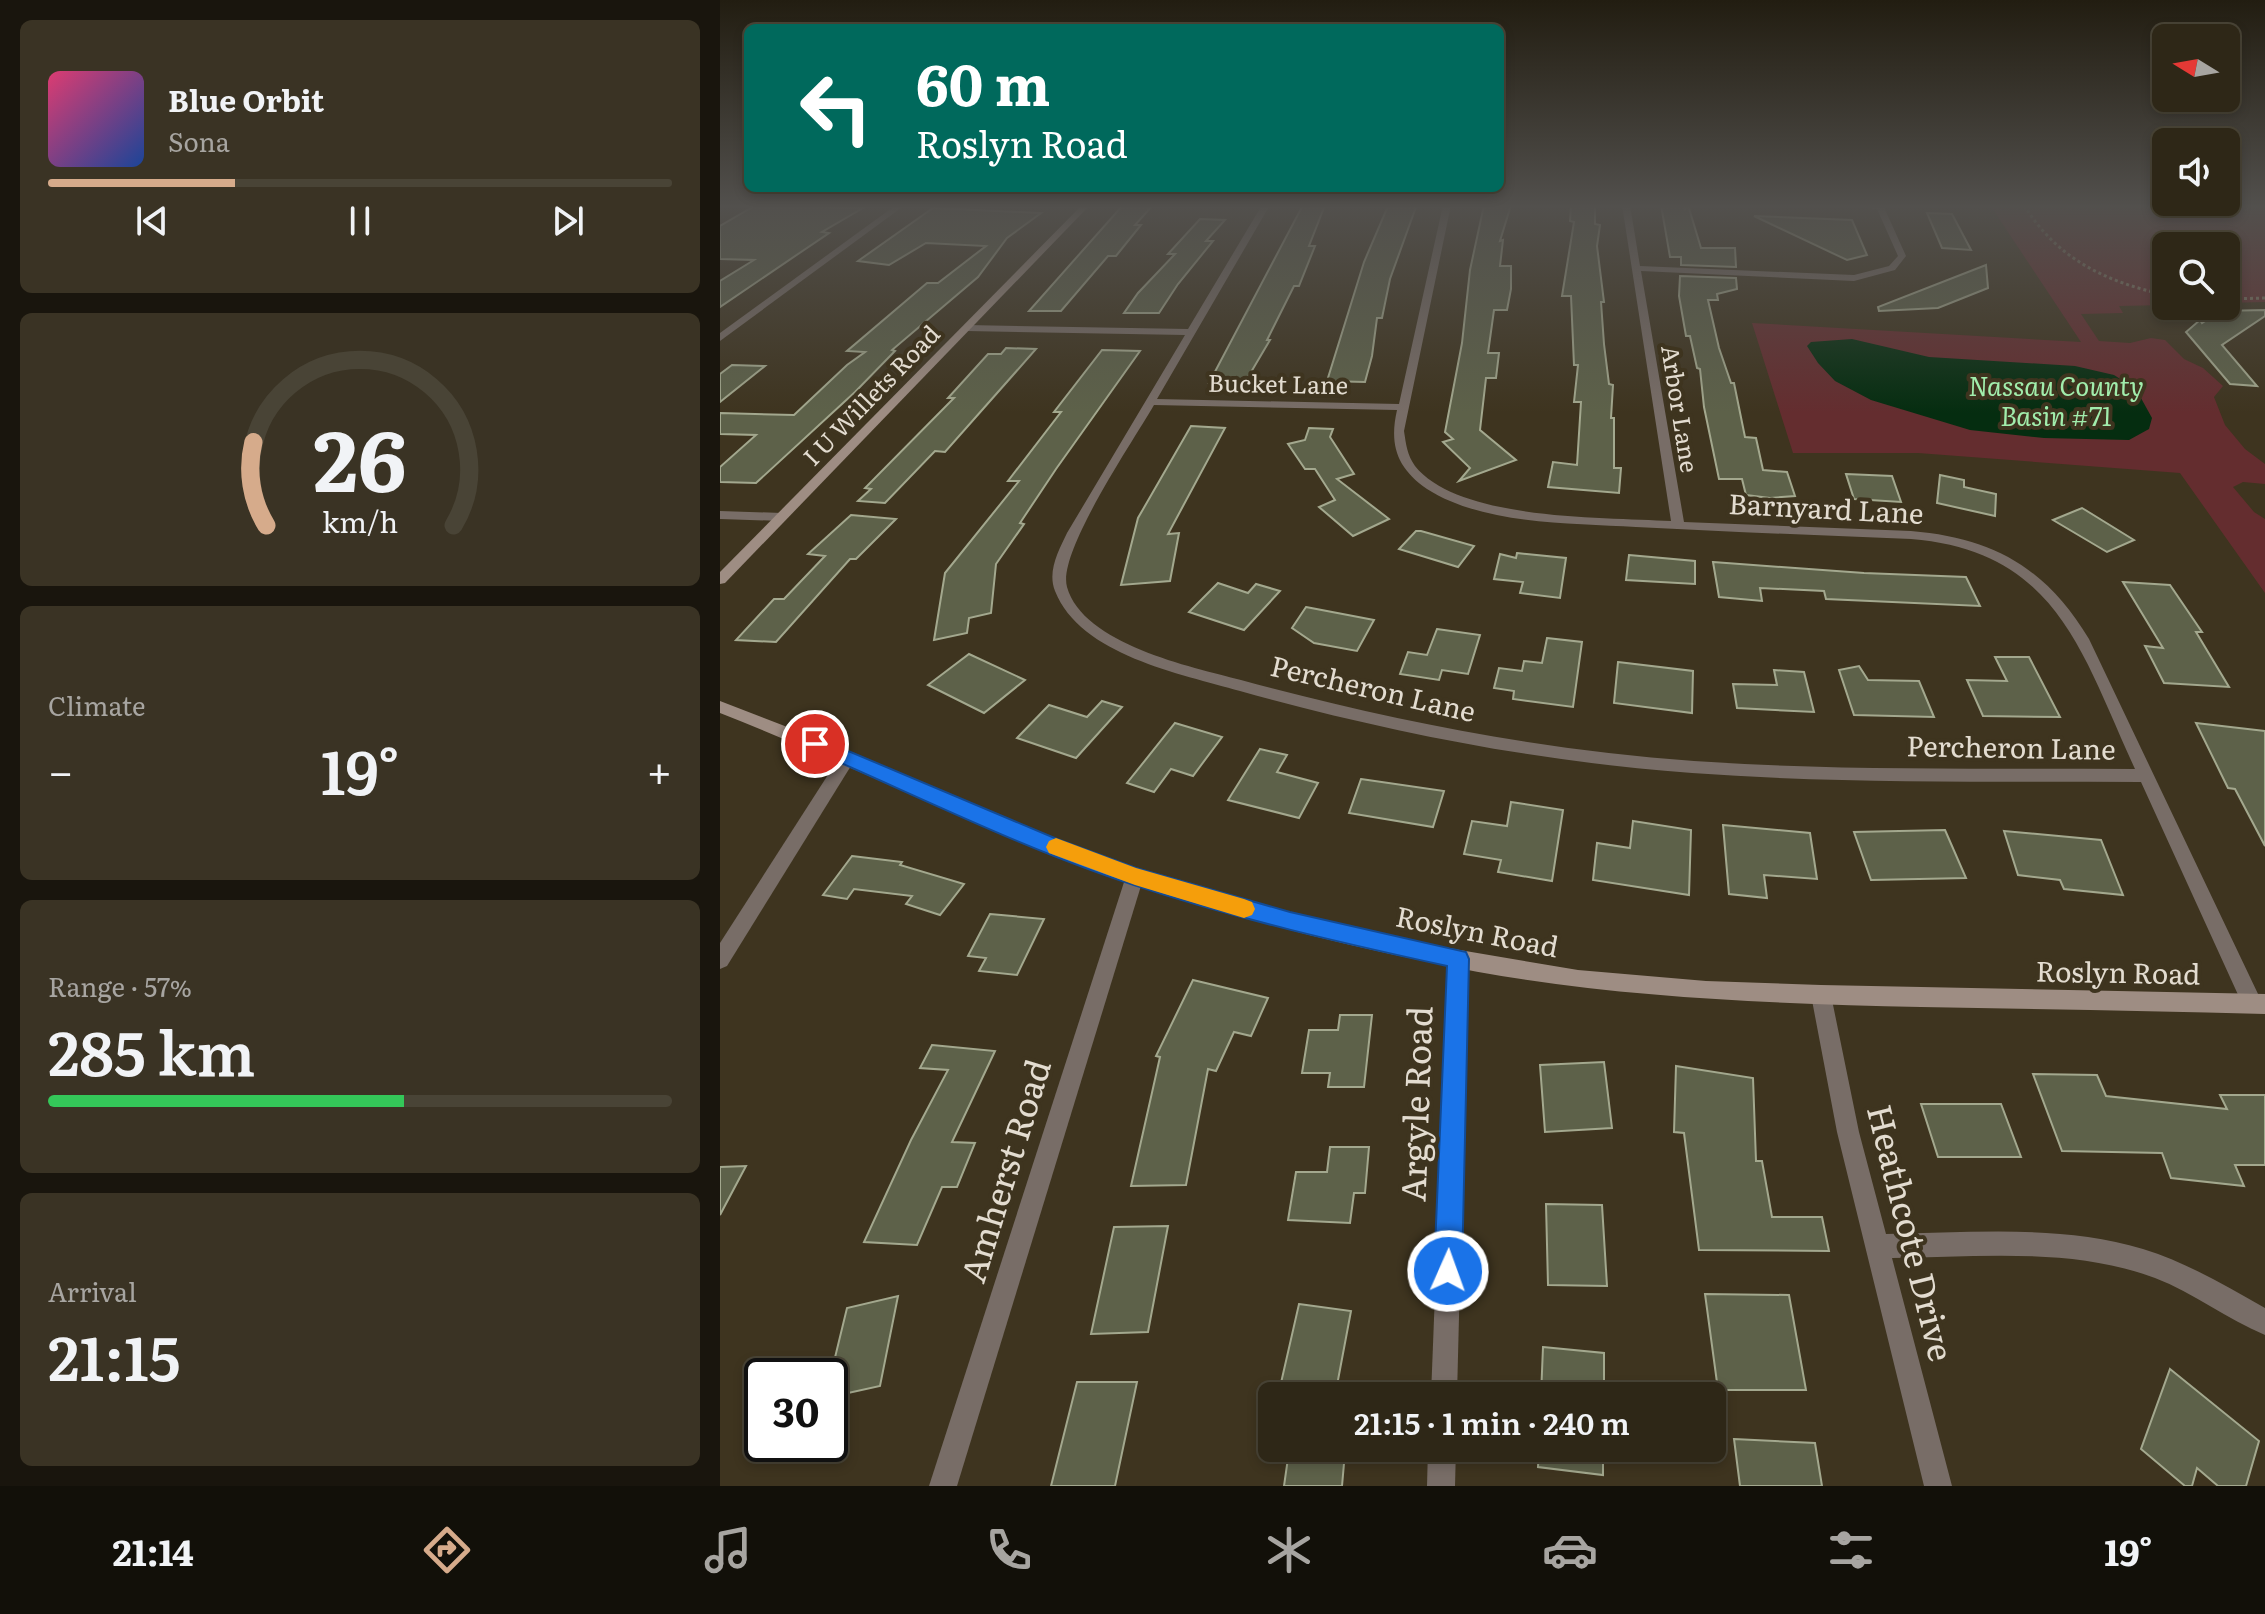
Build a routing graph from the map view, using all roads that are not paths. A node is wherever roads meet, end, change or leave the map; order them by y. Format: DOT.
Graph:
graph roads {
  1 [pos="807,274"];
  2 [pos="1019,274"];
  3 [pos="1226,274"];
  4 [pos="1432,274"];
  5 [pos="1637,274"];
  6 [pos="1757,274"];
  7 [pos="1874,274"];
  8 [pos="967,328"];
  9 [pos="1192,332"];
  10 [pos="720,338"];
  11 [pos="1151,402"];
  12 [pos="1403,407"];
  13 [pos="720,515"];
  14 [pos="782,517"];
  15 [pos="1678,525"];
  16 [pos="720,580"];
  17 [pos="720,707"];
  18 [pos="848,757"];
  19 [pos="2145,776"];
  20 [pos="1135,876"];
  21 [pos="1458,959"];
  22 [pos="720,960"];
  23 [pos="1821,995"];
  24 [pos="2258,1004"];
  25 [pos="1877,1246"];
  26 [pos="2265,1322"];
  27 [pos="1444,1382"];
  28 [pos="1442,1462"];
  29 [pos="943,1486"];
  30 [pos="1441,1486"];
  31 [pos="1938,1486"];
  1 -- 10 [label="street"];
  2 -- 8 [label="main road, I U Willets Road"];
  3 -- 9 [label="street, Percheron Lane"];
  4 -- 12 [label="street, Barnyard Lane"];
  5 -- 15 [label="street, Arbor Lane"];
  6 -- 7 [label="street"];
  8 -- 9 [label="street"];
  8 -- 14 [label="main road, I U Willets Road"];
  9 -- 11 [label="street, Percheron Lane"];
  11 -- 12 [label="street, Bucket Lane"];
  11 -- 19 [label="street, Percheron Lane"];
  12 -- 15 [label="street, Barnyard Lane"];
  13 -- 14 [label="street"];
  14 -- 16 [label="main road, I U Willets Road"];
  15 -- 19 [label="street, Barnyard Lane"];
  17 -- 18 [label="main road, Roslyn Road"];
  18 -- 20 [label="main road, Roslyn Road"];
  18 -- 22 [label="street"];
  19 -- 24 [label="street, Barnyard Lane"];
  20 -- 21 [label="main road, Roslyn Road"];
  20 -- 29 [label="street, Amherst Road"];
  21 -- 23 [label="main road, Roslyn Road"];
  21 -- 27 [label="street, Argyle Road"];
  23 -- 24 [label="main road, Roslyn Road"];
  23 -- 25 [label="street, Heathcote Drive"];
  25 -- 26 [label="street"];
  25 -- 31 [label="street, Heathcote Drive"];
  28 -- 30 [label="street"];
}
